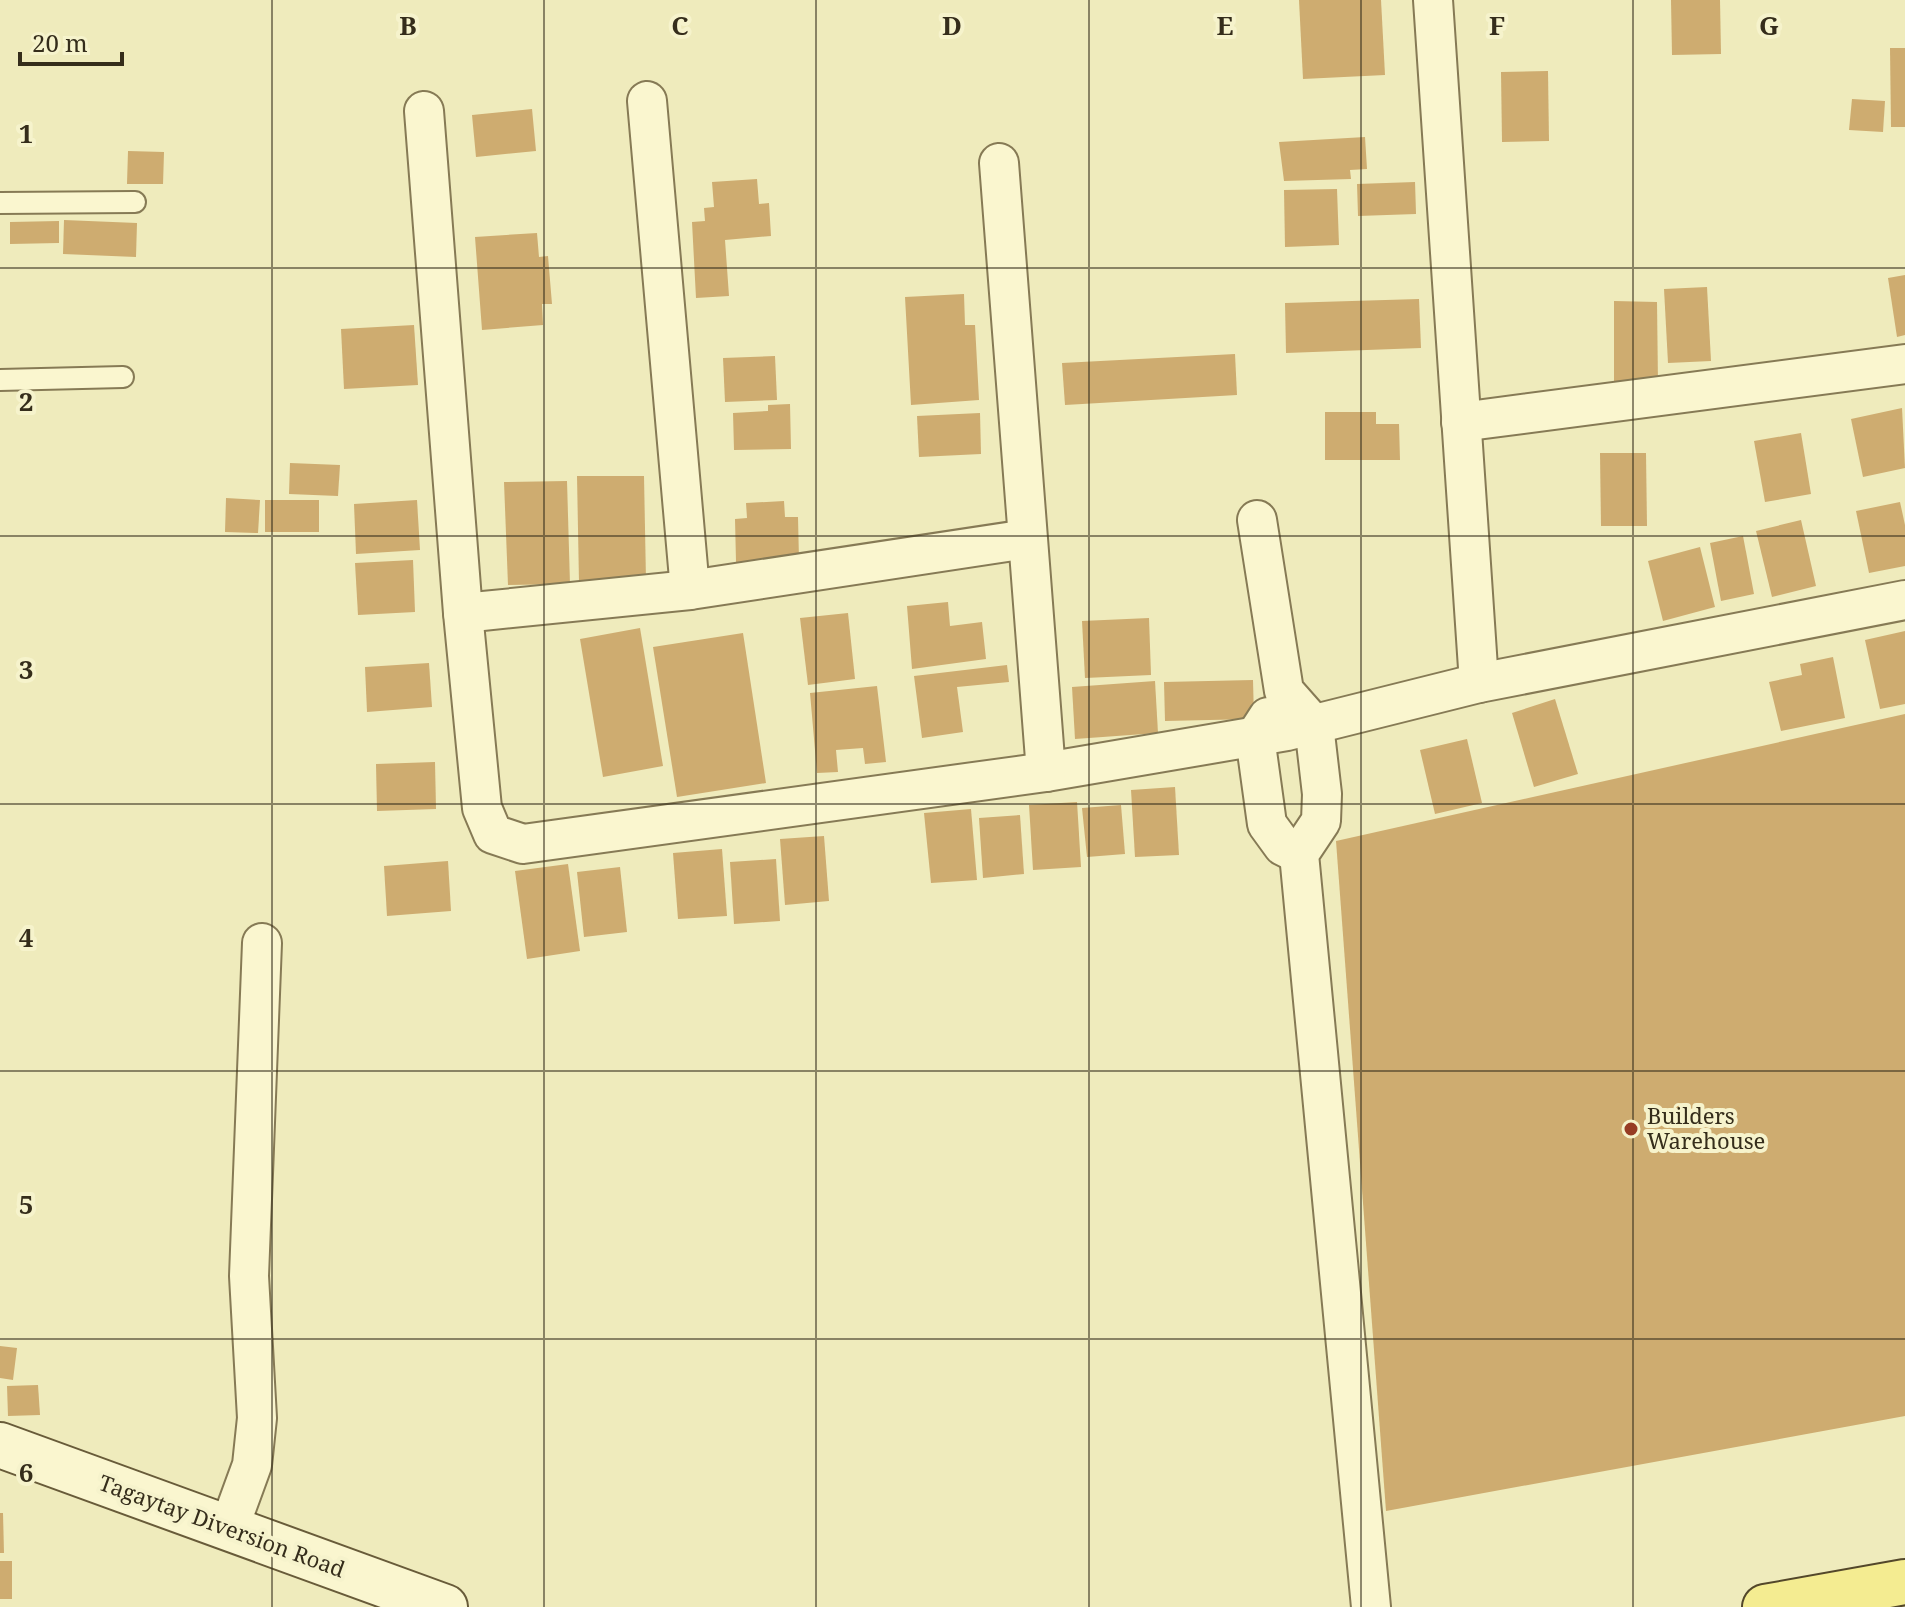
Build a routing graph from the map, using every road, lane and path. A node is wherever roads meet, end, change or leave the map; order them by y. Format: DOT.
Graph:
graph roads {
  1 [pos="1433,0"];
  2 [pos="647,101"];
  3 [pos="424,111"];
  4 [pos="999,163"];
  5 [pos="135,202"];
  6 [pos="0,203"];
  7 [pos="1905,364"];
  8 [pos="123,377"];
  9 [pos="0,380"];
  10 [pos="1461,422"];
  11 [pos="1257,520"];
  12 [pos="1027,539"];
  13 [pos="690,590"];
  14 [pos="1905,600"];
  15 [pos="463,613"];
  16 [pos="1479,683"];
  17 [pos="1284,691"];
  18 [pos="1314,725"];
  19 [pos="1255,737"];
  20 [pos="1046,772"];
  21 [pos="1299,854"];
  22 [pos="262,943"];
  23 [pos="0,1445"];
  24 [pos="229,1528"];
  25 [pos="1905,1582"];
  26 [pos="445,1607"];
  27 [pos="1371,1607"];
  28 [pos="1765,1607"];
  1 -- 10 [label="street"];
  2 -- 13 [label="street"];
  3 -- 15 [label="street"];
  4 -- 12 [label="street"];
  5 -- 6 [label="lane"];
  7 -- 10 [label="street"];
  8 -- 9 [label="lane"];
  10 -- 16 [label="street"];
  11 -- 17 [label="street"];
  12 -- 13 [label="street"];
  12 -- 20 [label="street"];
  13 -- 15 [label="street"];
  14 -- 16 [label="street"];
  15 -- 20 [label="street"];
  16 -- 18 [label="street"];
  17 -- 18 [label="street"];
  17 -- 19 [label="street"];
  18 -- 19 [label="street"];
  18 -- 21 [label="street"];
  19 -- 20 [label="street"];
  19 -- 21 [label="street"];
  21 -- 27 [label="street"];
  22 -- 24 [label="street"];
  23 -- 24 [label="street, Tagaytay Diversion Road"];
  24 -- 26 [label="street, Tagaytay Diversion Road"];
  25 -- 28 [label="main road"];
}
